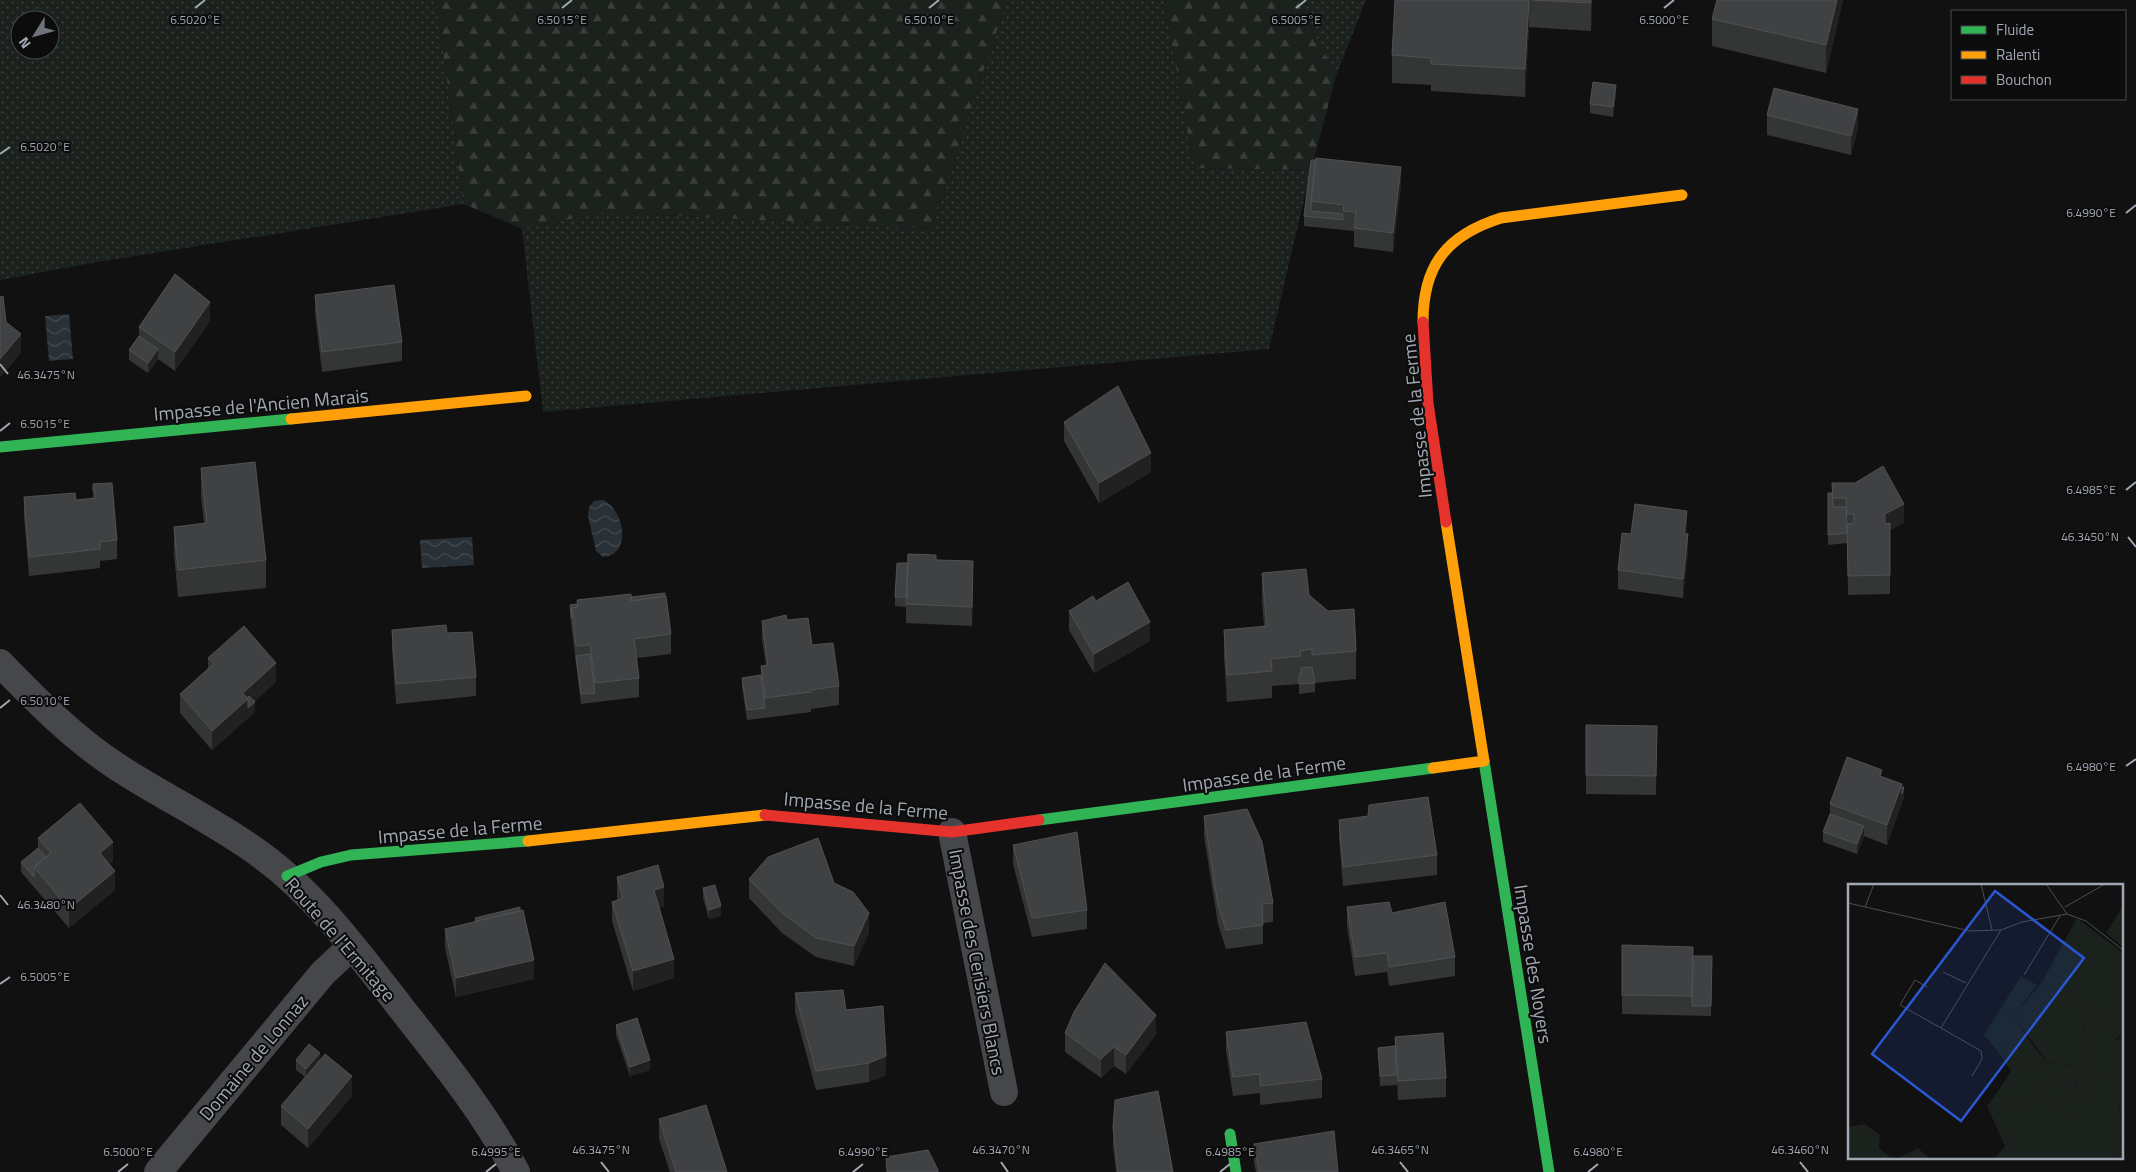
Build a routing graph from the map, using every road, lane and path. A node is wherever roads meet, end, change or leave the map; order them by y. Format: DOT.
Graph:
graph roads {
  1 [pos="1682,195"];
  2 [pos="526,396"];
  3 [pos="0,447"];
  4 [pos="0,663"];
  5 [pos="1484,761"];
  6 [pos="952,832"];
  7 [pos="287,876"];
  8 [pos="352,946"];
  9 [pos="1004,1092"];
  10 [pos="1230,1134"];
  11 [pos="158,1172"];
  12 [pos="516,1172"];
  13 [pos="1236,1172"];
  14 [pos="1549,1172"];
  1 -- 5 [label="street, Impasse de la Ferme"];
  2 -- 3 [label="street, Impasse de l'Ancien Marais"];
  4 -- 7 [label="street, Route de l'Ermitage"];
  5 -- 6 [label="street, Impasse de la Ferme"];
  5 -- 14 [label="street, Impasse des Noyers"];
  6 -- 7 [label="street, Impasse de la Ferme"];
  6 -- 9 [label="street, Impasse des Cerisiers Blancs"];
  7 -- 8 [label="street, Route de l'Ermitage"];
  8 -- 11 [label="street, Domaine de Lonnaz"];
  8 -- 12 [label="street, Route de l'Ermitage"];
  10 -- 13 [label="street"];
}
